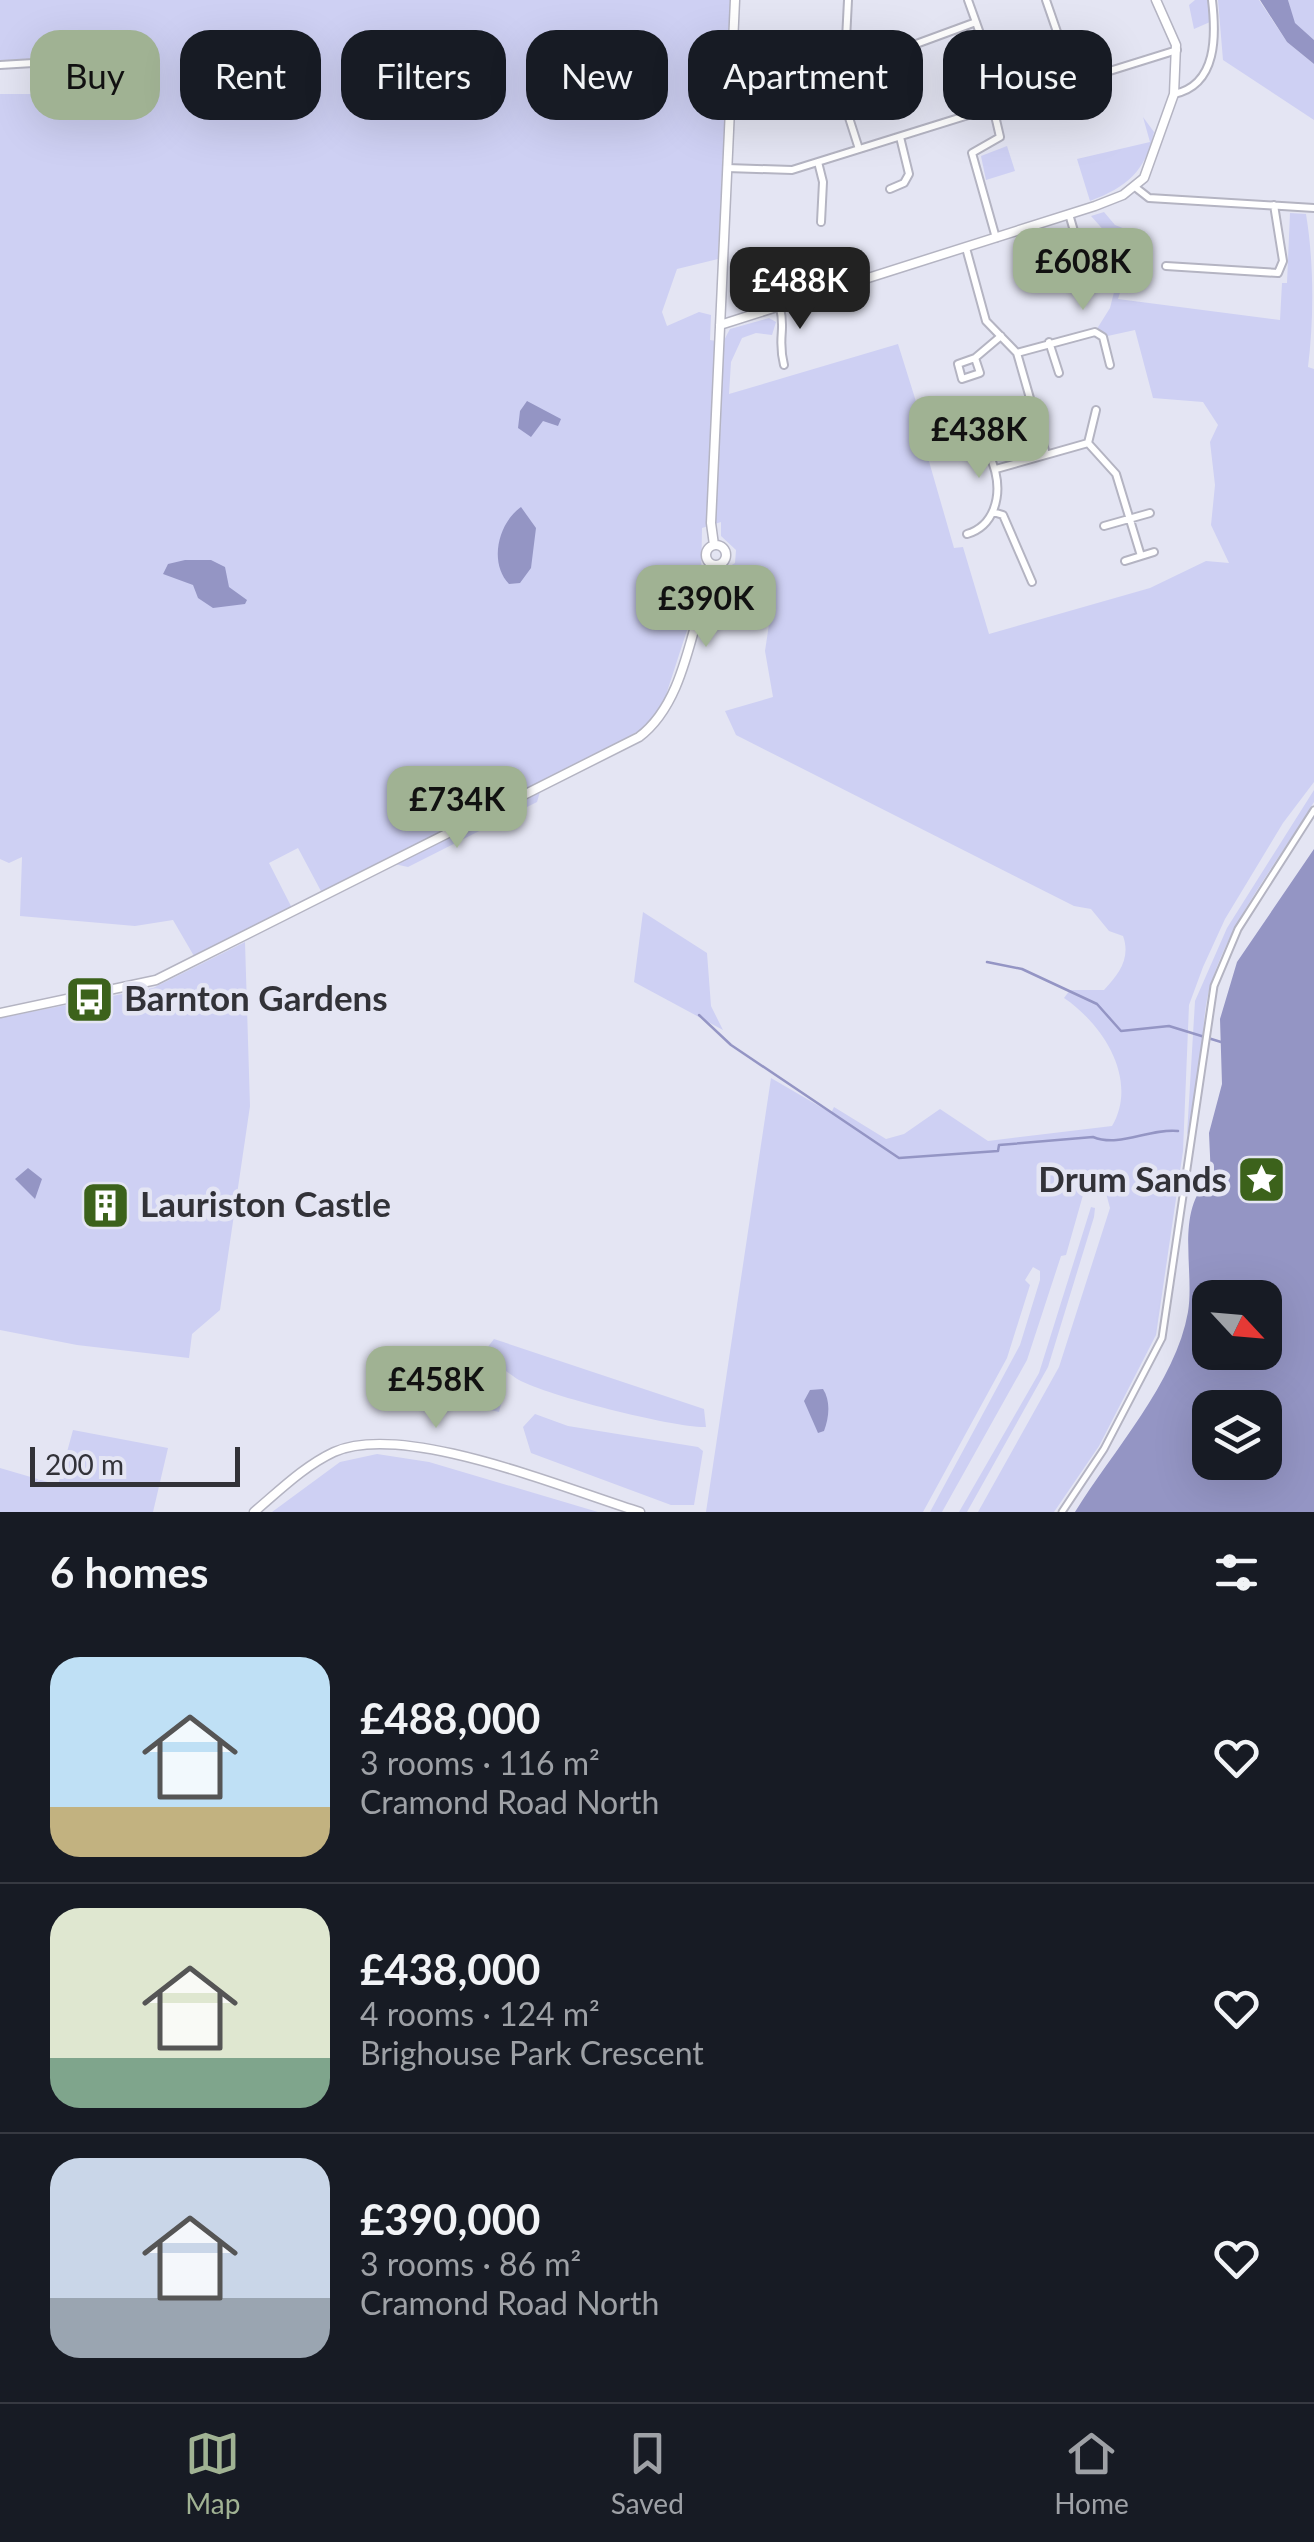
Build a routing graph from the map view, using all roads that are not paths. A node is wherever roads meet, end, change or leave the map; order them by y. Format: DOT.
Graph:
graph roads {
  1 [pos="735,0"];
  2 [pos="848,0"];
  3 [pos="968,0"];
  4 [pos="1046,0"];
  5 [pos="1156,0"];
  6 [pos="1212,0"];
  7 [pos="976,22"];
  8 [pos="979,30"];
  9 [pos="1056,30"];
  10 [pos="923,42"];
  11 [pos="1177,50"];
  12 [pos="30,63"];
  13 [pos="0,65"];
  14 [pos="1112,70"];
  15 [pos="1174,94"];
  16 [pos="953,120"];
  17 [pos="996,120"];
  18 [pos="900,137"];
  19 [pos="859,149"];
  20 [pos="818,162"];
  21 [pos="727,168"];
  22 [pos="1135,187"];
  23 [pos="890,189"];
  24 [pos="1274,205"];
  25 [pos="1314,208"];
  26 [pos="1069,214"];
  27 [pos="821,222"];
  28 [pos="996,238"];
  29 [pos="966,248"];
  30 [pos="1080,255"];
  31 [pos="1166,266"];
  32 [pos="780,308"];
  33 [pos="720,326"];
  34 [pos="1001,336"];
  35 [pos="1050,342"];
  36 [pos="1017,353"];
  37 [pos="975,358"];
  38 [pos="784,365"];
  39 [pos="1110,366"];
  40 [pos="1059,373"];
  41 [pos="1096,410"];
  42 [pos="1088,442"];
  43 [pos="937,453"];
  44 [pos="1046,454"];
  45 [pos="996,469"];
  46 [pos="993,512"];
  47 [pos="1150,513"];
  48 [pos="1130,518"];
  49 [pos="1104,526"];
  50 [pos="967,534"];
  51 [pos="714,546"];
  52 [pos="1154,552"];
  53 [pos="1141,556"];
  54 [pos="1125,561"];
  55 [pos="1037,564"];
  56 [pos="714,566"];
  57 [pos="1026,566"];
  58 [pos="1032,582"];
  59 [pos="1314,810"];
  60 [pos="0,1013"];
  61 [pos="254,1512"];
  62 [pos="640,1512"];
  63 [pos="1062,1512"];
  1 -- 21 [label="street"];
  2 -- 19 [label="street"];
  3 -- 7 [label="street"];
  4 -- 9 [label="street"];
  5 -- 11 [label="street"];
  6 -- 15 [label="street"];
  7 -- 8 [label="street"];
  7 -- 10 [label="street"];
  11 -- 14 [label="street"];
  11 -- 15 [label="street"];
  12 -- 13 [label="street"];
  15 -- 22 [label="street"];
  16 -- 18 [label="street"];
  17 -- 28 [label="street"];
  18 -- 19 [label="street"];
  18 -- 23 [label="street"];
  19 -- 20 [label="street"];
  20 -- 21 [label="street"];
  20 -- 27 [label="street"];
  21 -- 33 [label="street"];
  22 -- 24 [label="street"];
  22 -- 26 [label="street"];
  24 -- 25 [label="street"];
  24 -- 31 [label="street"];
  26 -- 28 [label="street"];
  26 -- 30 [label="street"];
  28 -- 29 [label="street"];
  29 -- 32 [label="street"];
  29 -- 34 [label="street"];
  32 -- 33 [label="street"];
  32 -- 38 [label="street"];
  33 -- 51 [label="street"];
  34 -- 36 [label="street"];
  34 -- 37 [label="street"];
  35 -- 36 [label="street"];
  35 -- 39 [label="street"];
  35 -- 40 [label="street"];
  36 -- 44 [label="street"];
  41 -- 42 [label="street"];
  42 -- 44 [label="street"];
  42 -- 48 [label="street"];
  43 -- 45 [label="street"];
  44 -- 45 [label="street"];
  45 -- 46 [label="street"];
  46 -- 50 [label="street"];
  46 -- 57 [label="street"];
  47 -- 48 [label="street"];
  48 -- 49 [label="street"];
  48 -- 53 [label="street"];
  51 -- 56 [label="street"];
  51 -- 56 [label="street"];
  52 -- 53 [label="street"];
  53 -- 54 [label="street"];
  55 -- 57 [label="street"];
  56 -- 60 [label="street"];
  57 -- 58 [label="street"];
  59 -- 63 [label="street"];
  61 -- 62 [label="street"];
}
